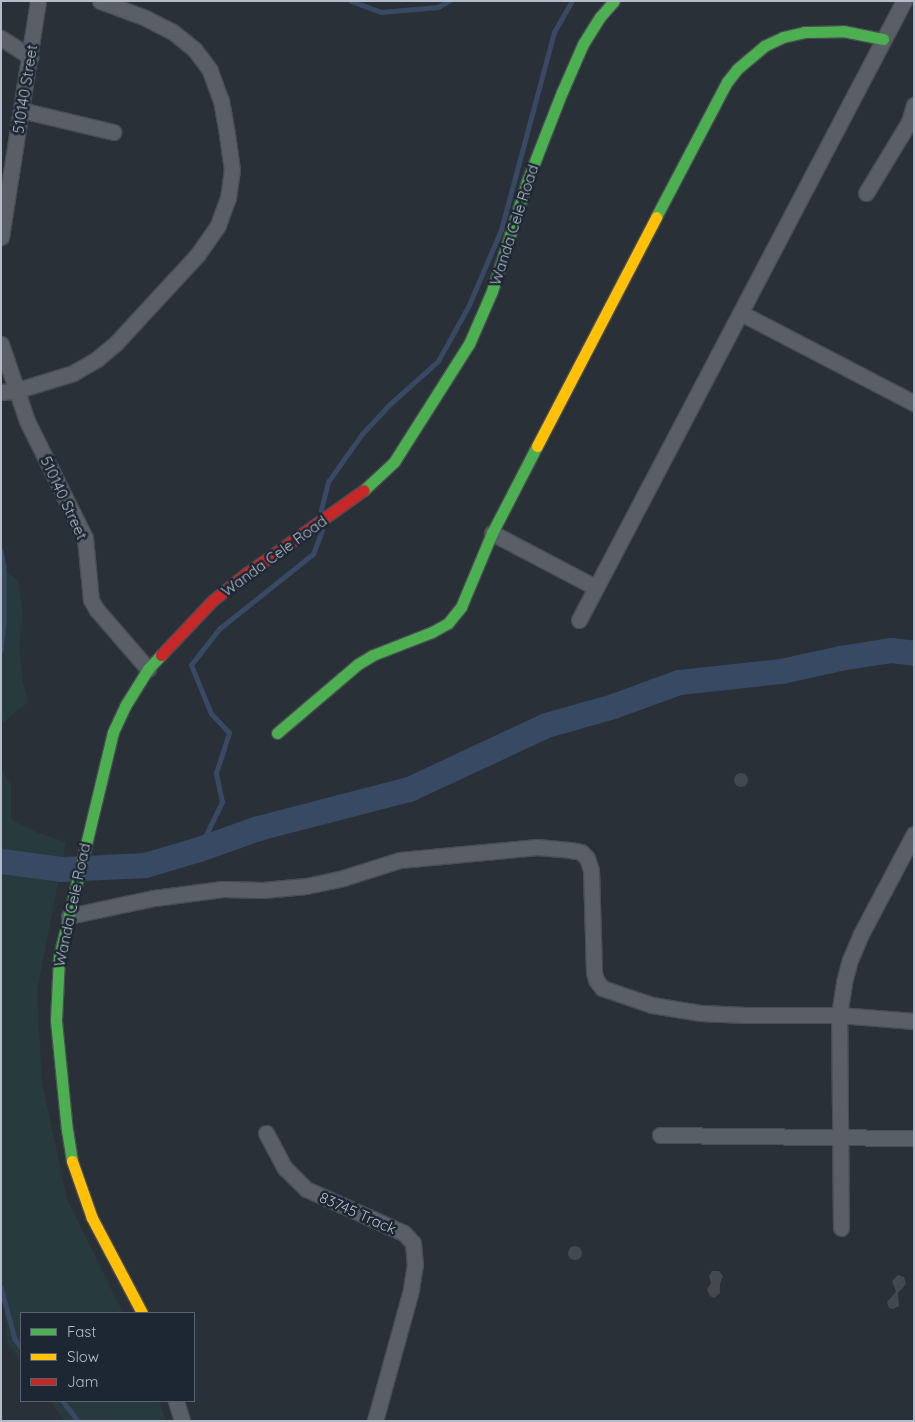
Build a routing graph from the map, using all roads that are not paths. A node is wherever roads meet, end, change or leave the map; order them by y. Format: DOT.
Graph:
graph roads {
  1 [pos="38,1"];
  2 [pos="100,1"];
  3 [pos="614,1"];
  4 [pos="904,1"];
  5 [pos="1,38"];
  6 [pos="884,39"];
  7 [pos="30,57"];
  8 [pos="914,105"];
  9 [pos="22,110"];
  10 [pos="113,132"];
  11 [pos="866,193"];
  12 [pos="1,237"];
  13 [pos="741,314"];
  14 [pos="1,344"];
  15 [pos="8,392"];
  16 [pos="914,403"];
  17 [pos="492,533"];
  18 [pos="596,586"];
  19 [pos="579,620"];
  20 [pos="148,668"];
  21 [pos="277,733"];
  22 [pos="914,834"];
  23 [pos="69,916"];
  24 [pos="839,1015"];
  25 [pos="914,1021"];
  26 [pos="266,1132"];
  27 [pos="660,1135"];
  28 [pos="841,1136"];
  29 [pos="914,1138"];
  30 [pos="841,1228"];
  31 [pos="141,1312"];
  32 [pos="176,1402"];
  33 [pos="182,1421"];
  34 [pos="375,1421"];
  1 -- 7 [label="street, 510140 Street"];
  2 -- 15 [label="street"];
  3 -- 20 [label="street, Wanda Cele Road"];
  4 -- 6 [label="street"];
  5 -- 7 [label="street"];
  6 -- 13 [label="street"];
  6 -- 17 [label="street"];
  7 -- 9 [label="street, 510140 Street"];
  8 -- 11 [label="street"];
  9 -- 10 [label="street"];
  9 -- 12 [label="street, 510140 Street"];
  13 -- 16 [label="street"];
  13 -- 18 [label="street"];
  14 -- 15 [label="street, 510140 Street"];
  15 -- 20 [label="street, 510140 Street"];
  17 -- 18 [label="street"];
  17 -- 21 [label="street"];
  18 -- 19 [label="street"];
  20 -- 23 [label="street, Wanda Cele Road"];
  22 -- 24 [label="street"];
  23 -- 24 [label="street"];
  23 -- 31 [label="street, Wanda Cele Road"];
  24 -- 25 [label="street"];
  24 -- 28 [label="street"];
  26 -- 34 [label="street, 83745 Track"];
  27 -- 28 [label="street"];
  28 -- 29 [label="street"];
  28 -- 30 [label="street"];
  32 -- 33 [label="street"];
}
